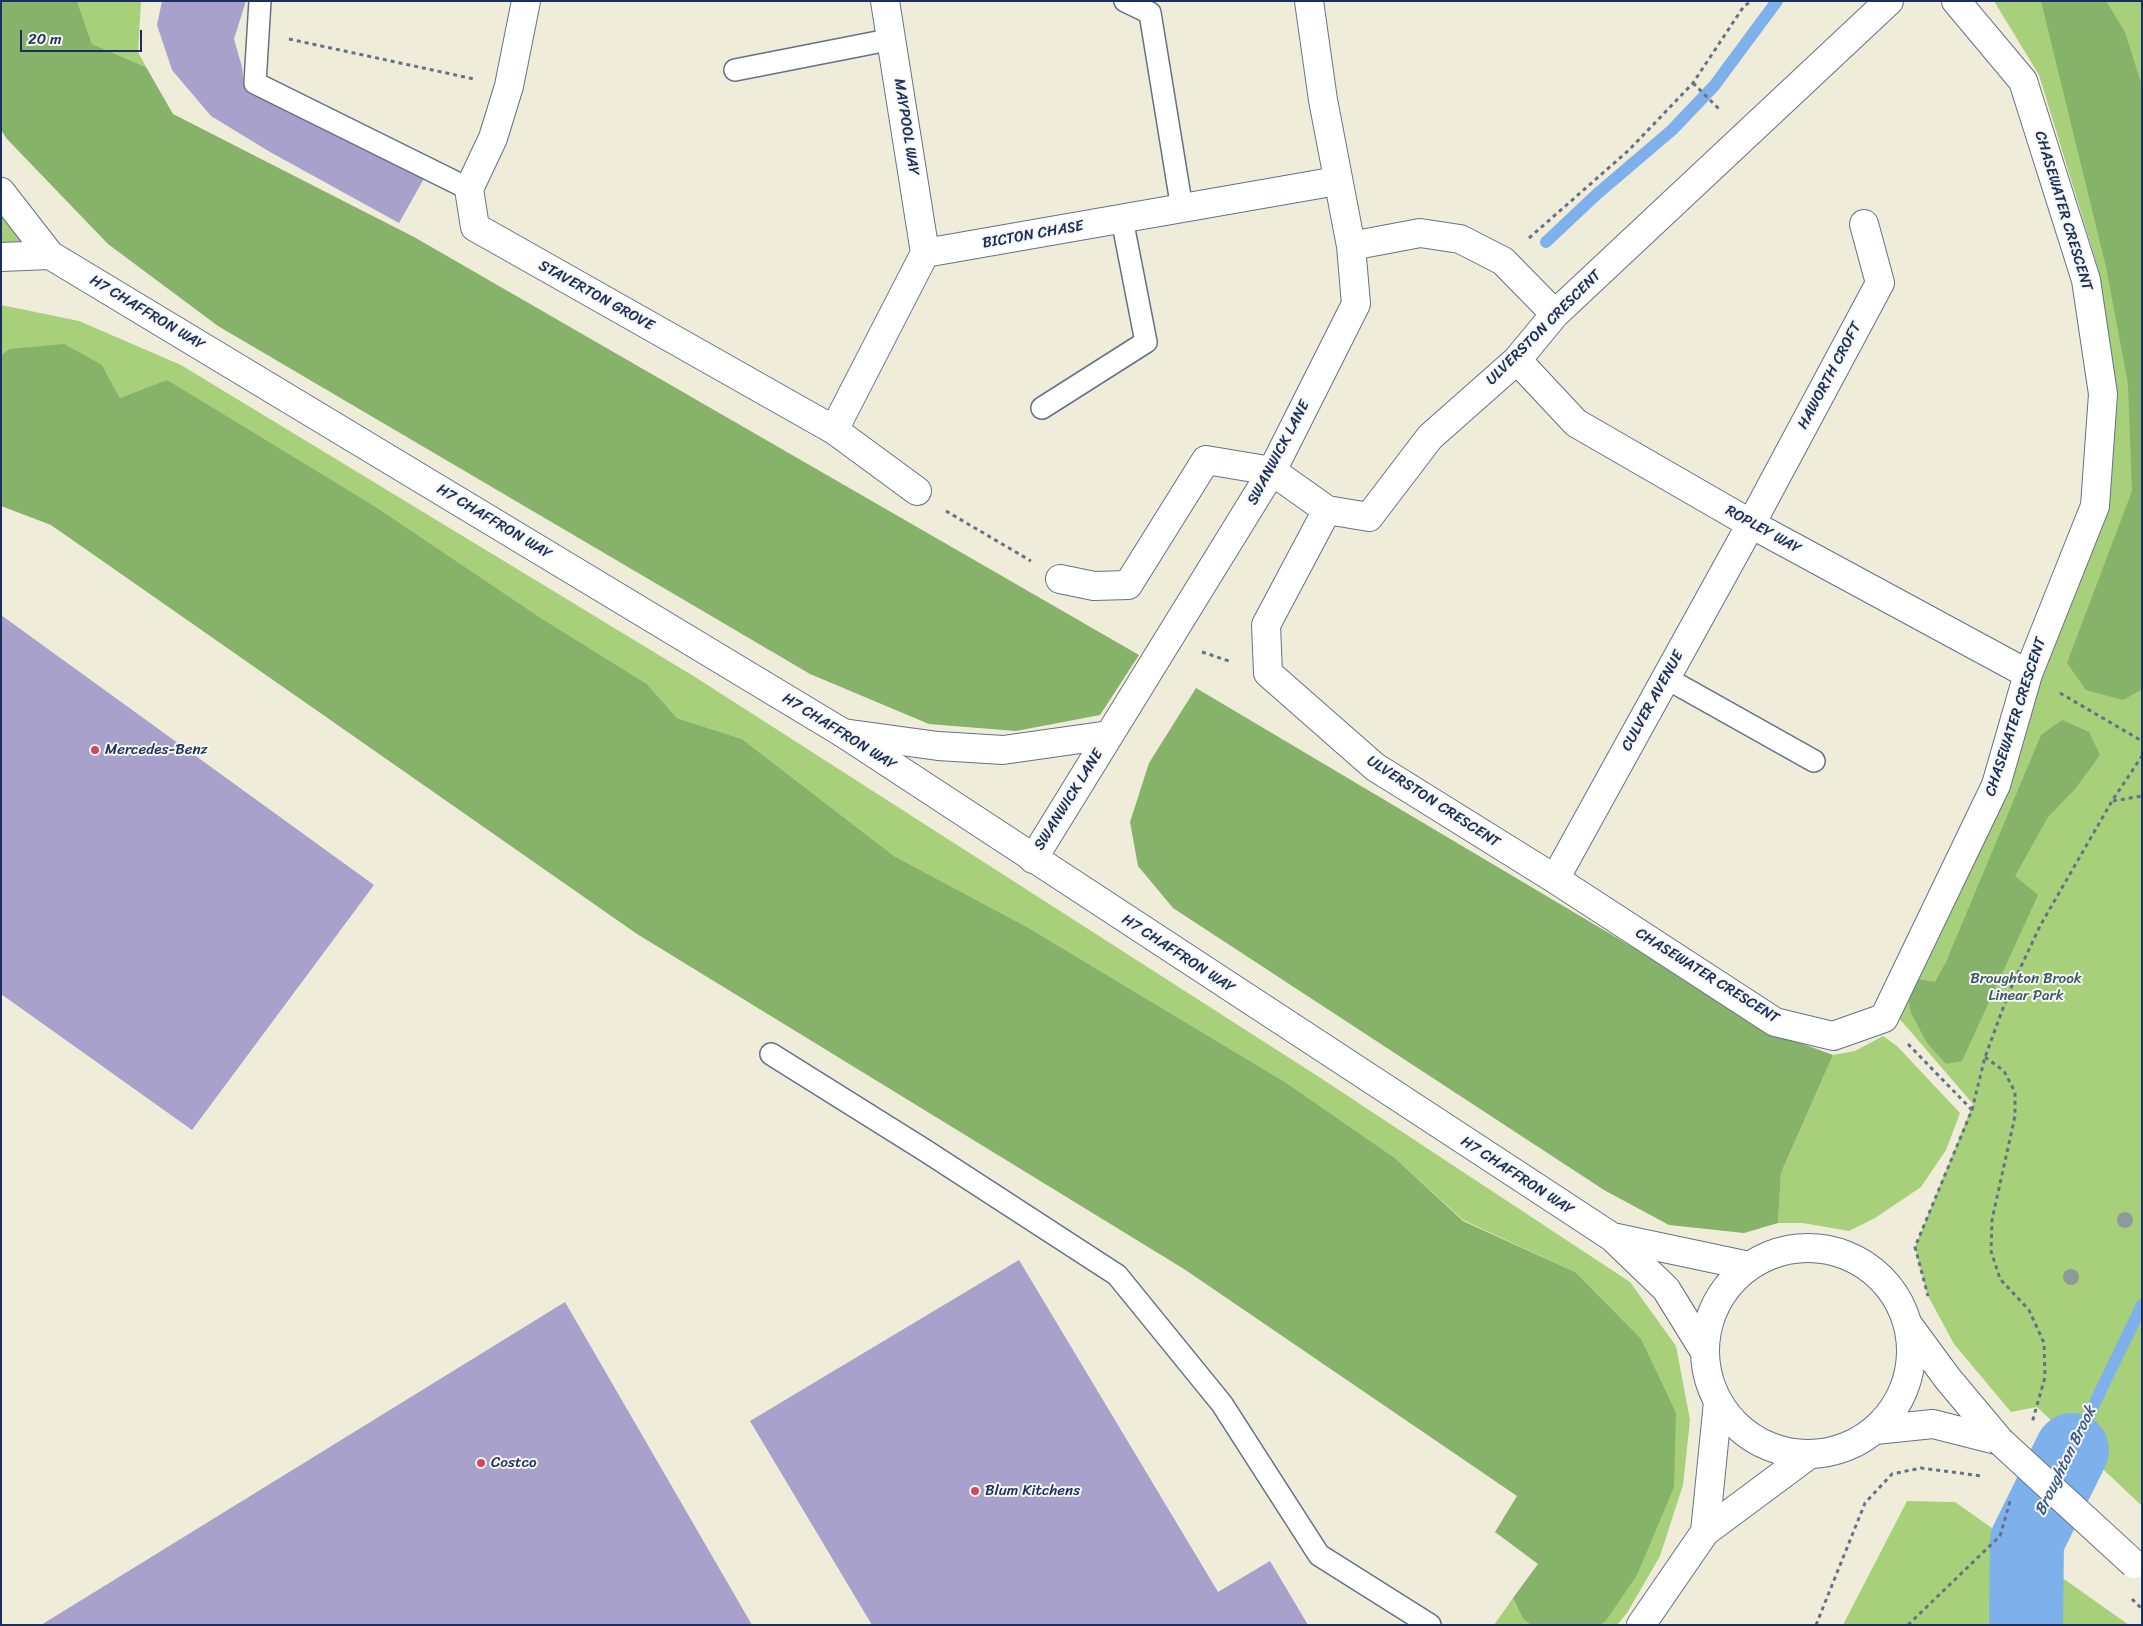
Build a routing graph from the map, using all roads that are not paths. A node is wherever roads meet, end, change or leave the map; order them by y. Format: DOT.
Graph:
graph roads {
  1 [pos="260,1"];
  2 [pos="526,1"];
  3 [pos="885,1"];
  4 [pos="1125,1"];
  5 [pos="1309,1"];
  6 [pos="1889,1"];
  7 [pos="1956,1"];
  8 [pos="893,39"];
  9 [pos="735,70"];
  10 [pos="1337,181"];
  11 [pos="469,189"];
  12 [pos="1,192"];
  13 [pos="1182,209"];
  14 [pos="1122,219"];
  15 [pos="1864,224"];
  16 [pos="1351,246"];
  17 [pos="925,253"];
  18 [pos="50,255"];
  19 [pos="1,257"];
  20 [pos="1555,314"];
  21 [pos="1517,360"];
  22 [pos="1042,408"];
  23 [pos="834,430"];
  24 [pos="1272,471"];
  25 [pos="916,491"];
  26 [pos="1327,510"];
  27 [pos="1751,524"];
  28 [pos="1060,578"];
  29 [pos="2028,674"];
  30 [pos="1666,678"];
  31 [pos="843,733"];
  32 [pos="1109,735"];
  33 [pos="1814,761"];
  34 [pos="1033,859"];
  35 [pos="1555,879"];
  36 [pos="771,1054"];
  37 [pos="1612,1237"];
  38 [pos="1749,1266"];
  39 [pos="1908,1325"];
  40 [pos="1705,1352"];
  41 [pos="1718,1402"];
  42 [pos="1875,1430"];
  43 [pos="2000,1441"];
  44 [pos="1810,1454"];
  45 [pos="1705,1532"];
  46 [pos="2139,1568"];
  47 [pos="1430,1625"];
  48 [pos="1641,1625"];
  1 -- 11 [label="lane"];
  2 -- 11 [label="street"];
  3 -- 8 [label="street, MAYPOOL WAY"];
  4 -- 13 [label="lane"];
  5 -- 10 [label="street, SWANWICK LANE"];
  6 -- 20 [label="street, ULVERSTON CRESCENT"];
  7 -- 29 [label="street, CHASEWATER CRESCENT"];
  8 -- 9 [label="lane"];
  8 -- 17 [label="street, MAYPOOL WAY"];
  10 -- 13 [label="street, BICTON CHASE"];
  10 -- 16 [label="street, SWANWICK LANE"];
  11 -- 23 [label="street, STAVERTON GROVE"];
  12 -- 18 [label="street, H7 CHAFFRON WAY"];
  13 -- 14 [label="street, BICTON CHASE"];
  14 -- 17 [label="street, BICTON CHASE"];
  14 -- 22 [label="lane"];
  15 -- 27 [label="street, HAWORTH CROFT"];
  16 -- 20 [label="street"];
  16 -- 24 [label="street, SWANWICK LANE"];
  17 -- 23 [label="street"];
  18 -- 19 [label="street"];
  18 -- 31 [label="street, H7 CHAFFRON WAY"];
  20 -- 21 [label="street, ULVERSTON CRESCENT"];
  21 -- 26 [label="street, ULVERSTON CRESCENT"];
  21 -- 27 [label="street, ROPLEY WAY"];
  23 -- 25 [label="street, STAVERTON GROVE"];
  24 -- 26 [label="street"];
  24 -- 28 [label="street"];
  24 -- 32 [label="street, SWANWICK LANE"];
  26 -- 35 [label="street, ULVERSTON CRESCENT"];
  27 -- 29 [label="street, ROPLEY WAY"];
  27 -- 30 [label="street, CULVER AVENUE"];
  29 -- 35 [label="street, CHASEWATER CRESCENT"];
  30 -- 33 [label="lane"];
  30 -- 35 [label="street, CULVER AVENUE"];
  31 -- 32 [label="street"];
  31 -- 34 [label="street, H7 CHAFFRON WAY"];
  32 -- 34 [label="street, SWANWICK LANE"];
  34 -- 37 [label="street, H7 CHAFFRON WAY"];
  36 -- 47 [label="lane"];
  37 -- 38 [label="street, H7 CHAFFRON WAY"];
  37 -- 40 [label="street, H7 CHAFFRON WAY"];
  38 -- 39 [label="street"];
  38 -- 40 [label="street"];
  39 -- 42 [label="street"];
  39 -- 43 [label="street"];
  40 -- 41 [label="street"];
  41 -- 44 [label="street"];
  41 -- 45 [label="street"];
  42 -- 43 [label="street"];
  42 -- 44 [label="street"];
  43 -- 46 [label="street, bridge"];
  44 -- 45 [label="street"];
  45 -- 48 [label="street"];
}
